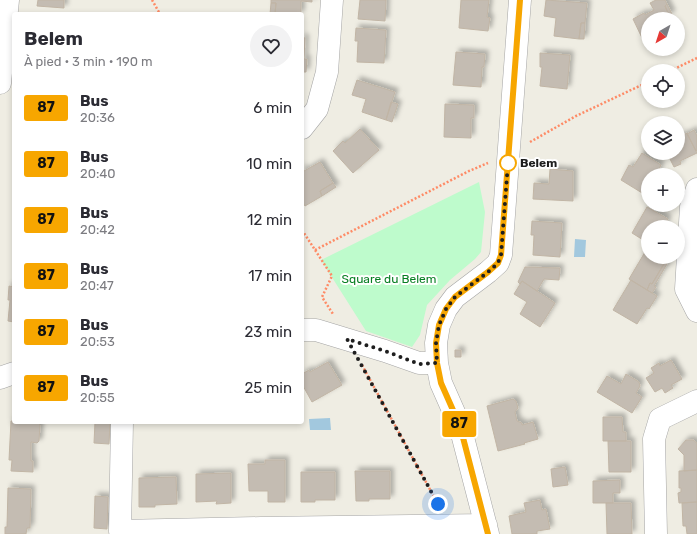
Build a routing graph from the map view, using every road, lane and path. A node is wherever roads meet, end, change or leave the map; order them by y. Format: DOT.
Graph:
graph roads {
  1 [pos="8,0"];
  2 [pos="152,0"];
  3 [pos="332,0"];
  4 [pos="520,0"];
  5 [pos="159,12"];
  6 [pos="697,58"];
  7 [pos="685,64"];
  8 [pos="0,83"];
  9 [pos="641,85"];
  10 [pos="304,125"];
  11 [pos="508,153"];
  12 [pos="697,189"];
  13 [pos="304,233"];
  14 [pos="315,250"];
  15 [pos="697,311"];
  16 [pos="304,330"];
  17 [pos="347,339"];
  18 [pos="437,363"];
  19 [pos="12,374"];
  20 [pos="0,378"];
  21 [pos="697,401"];
  22 [pos="122,424"];
  23 [pos="449,526"];
  24 [pos="487,530"];
  25 [pos="656,534"];
  1 -- 8 [label="street"];
  2 -- 5 [label="path"];
  3 -- 10 [label="street"];
  4 -- 11 [label="street"];
  6 -- 7 [label="path"];
  9 -- 11 [label="path"];
  11 -- 14 [label="path"];
  11 -- 18 [label="street"];
  12 -- 15 [label="street"];
  13 -- 14 [label="path"];
  14 -- 17 [label="path"];
  16 -- 17 [label="street"];
  17 -- 18 [label="street"];
  17 -- 23 [label="path"];
  18 -- 24 [label="street"];
  19 -- 20 [label="street"];
  21 -- 25 [label="street"];
  22 -- 23 [label="street"];
  23 -- 24 [label="street"];
}
